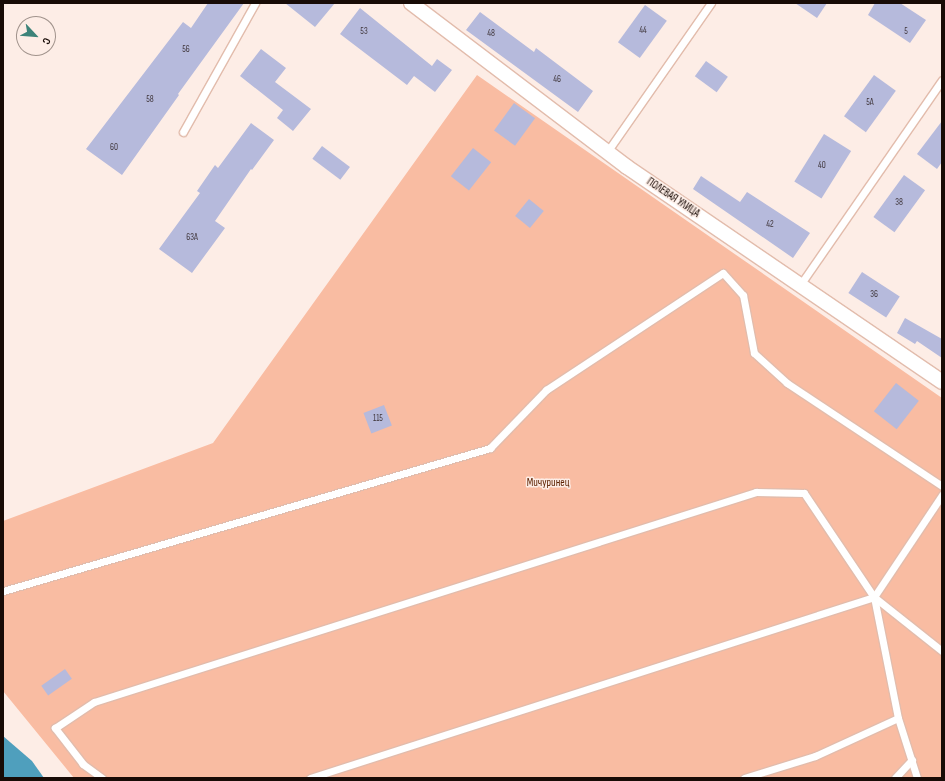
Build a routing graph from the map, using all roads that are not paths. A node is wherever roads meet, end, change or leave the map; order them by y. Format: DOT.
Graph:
graph roads {
  1 [pos="255,3"];
  2 [pos="411,3"];
  3 [pos="711,3"];
  4 [pos="942,80"];
  5 [pos="183,132"];
  6 [pos="607,152"];
  7 [pos="800,285"];
  8 [pos="942,382"];
  9 [pos="942,486"];
  10 [pos="942,495"];
  11 [pos="3,591"];
  12 [pos="874,597"];
  13 [pos="942,651"];
  14 [pos="898,718"];
  15 [pos="912,760"];
  16 [pos="102,778"];
  17 [pos="310,778"];
  18 [pos="744,778"];
  19 [pos="895,778"];
  20 [pos="917,778"];
  1 -- 5 [label="lane"];
  2 -- 6 [label="street, ПОЛЕВАЯ УЛИЦА"];
  3 -- 6 [label="lane"];
  4 -- 7 [label="lane"];
  6 -- 7 [label="street, ПОЛЕВАЯ УЛИЦА"];
  7 -- 8 [label="street, ПОЛЕВАЯ УЛИЦА"];
  9 -- 11 [label="lane"];
  10 -- 12 [label="lane"];
  12 -- 13 [label="lane"];
  12 -- 14 [label="lane"];
  12 -- 16 [label="lane"];
  12 -- 17 [label="lane"];
  14 -- 15 [label="lane"];
  14 -- 18 [label="lane"];
  15 -- 19 [label="lane"];
  15 -- 20 [label="lane"];
}
